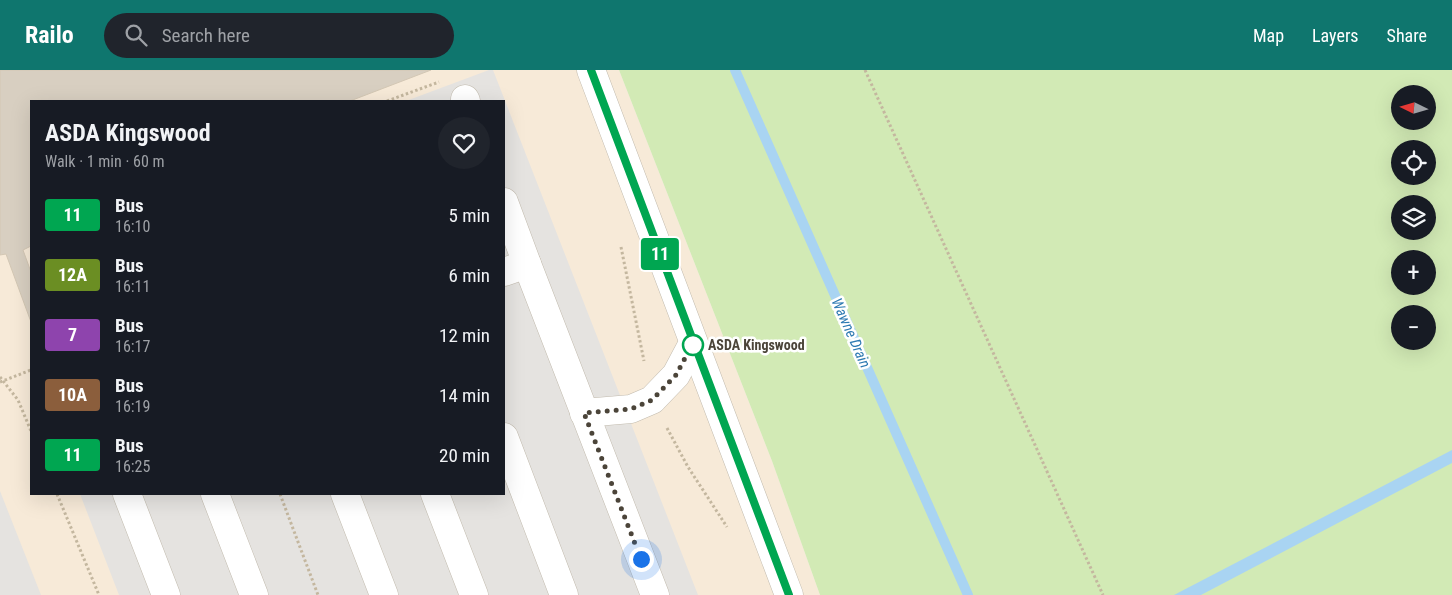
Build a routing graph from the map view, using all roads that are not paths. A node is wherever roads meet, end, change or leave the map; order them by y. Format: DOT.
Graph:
graph roads {
  1 [pos="591,70"];
  2 [pos="505,208"];
  3 [pos="515,268"];
  4 [pos="693,343"];
  5 [pos="584,413"];
  6 [pos="505,439"];
  7 [pos="127,495"];
  8 [pos="216,495"];
  9 [pos="345,495"];
  10 [pos="435,495"];
  11 [pos="166,595"];
  12 [pos="254,595"];
  13 [pos="384,595"];
  14 [pos="474,595"];
  15 [pos="564,595"];
  16 [pos="655,595"];
  17 [pos="789,595"];
  1 -- 4 [label="street"];
  2 -- 3 [label="street"];
  3 -- 5 [label="street"];
  4 -- 5 [label="street"];
  4 -- 17 [label="street"];
  5 -- 16 [label="street"];
  6 -- 15 [label="street"];
  7 -- 11 [label="street"];
  8 -- 12 [label="street"];
  9 -- 13 [label="street"];
  10 -- 14 [label="street"];
}
